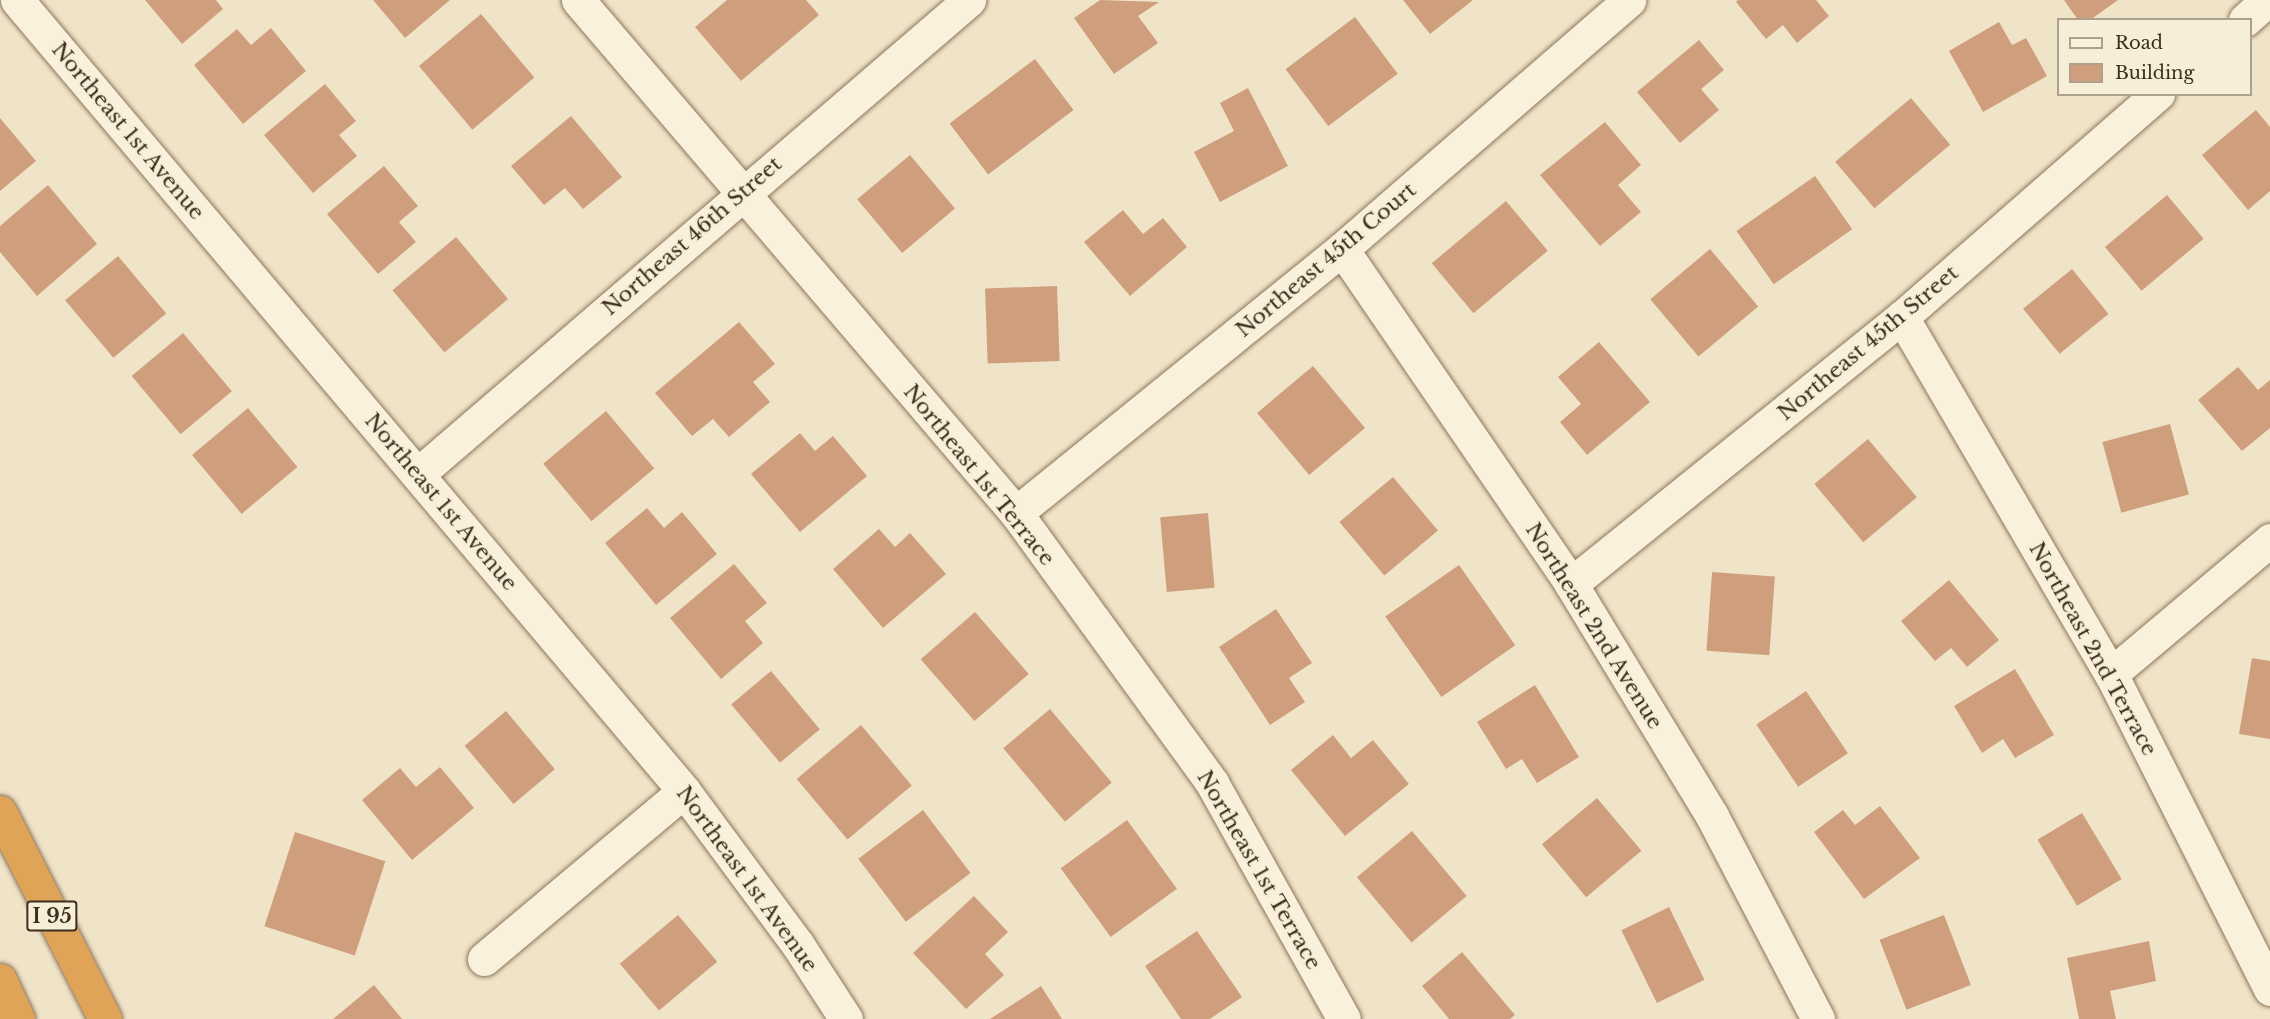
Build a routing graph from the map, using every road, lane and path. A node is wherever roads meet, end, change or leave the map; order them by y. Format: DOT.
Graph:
graph roads {
  1 [pos="17,0"];
  2 [pos="578,0"];
  3 [pos="969,0"];
  4 [pos="1629,0"];
  5 [pos="2267,0"];
  6 [pos="2247,18"];
  7 [pos="2156,96"];
  8 [pos="740,194"];
  9 [pos="1342,249"];
  10 [pos="1902,317"];
  11 [pos="418,474"];
  12 [pos="1016,513"];
  13 [pos="2270,540"];
  14 [pos="1571,584"];
  15 [pos="2111,675"];
  16 [pos="684,791"];
  17 [pos="0,812"];
  18 [pos="483,959"];
  19 [pos="0,980"];
  20 [pos="2270,989"];
  21 [pos="18,1019"];
  22 [pos="105,1019"];
  23 [pos="846,1019"];
  24 [pos="1344,1019"];
  25 [pos="1818,1019"];
  1 -- 11 [label="street, Northeast 1st Avenue"];
  2 -- 8 [label="street, Northeast 1st Terrace"];
  3 -- 8 [label="street, Northeast 46th Street"];
  4 -- 9 [label="street, Northeast 45th Court"];
  5 -- 6 [label="street"];
  7 -- 10 [label="street, Northeast 45th Street"];
  8 -- 11 [label="street, Northeast 46th Street"];
  8 -- 12 [label="street, Northeast 1st Terrace"];
  9 -- 12 [label="street, Northeast 45th Court"];
  9 -- 14 [label="street, Northeast 2nd Avenue"];
  10 -- 14 [label="street, Northeast 45th Street"];
  10 -- 15 [label="street, Northeast 2nd Terrace"];
  11 -- 16 [label="street, Northeast 1st Avenue"];
  12 -- 24 [label="street, Northeast 1st Terrace"];
  13 -- 15 [label="street"];
  14 -- 25 [label="street, Northeast 2nd Avenue"];
  15 -- 20 [label="street, Northeast 2nd Terrace"];
  16 -- 18 [label="street"];
  16 -- 23 [label="street, Northeast 1st Avenue"];
  17 -- 22 [label="highway, I 95"];
  19 -- 21 [label="highway"];
}
